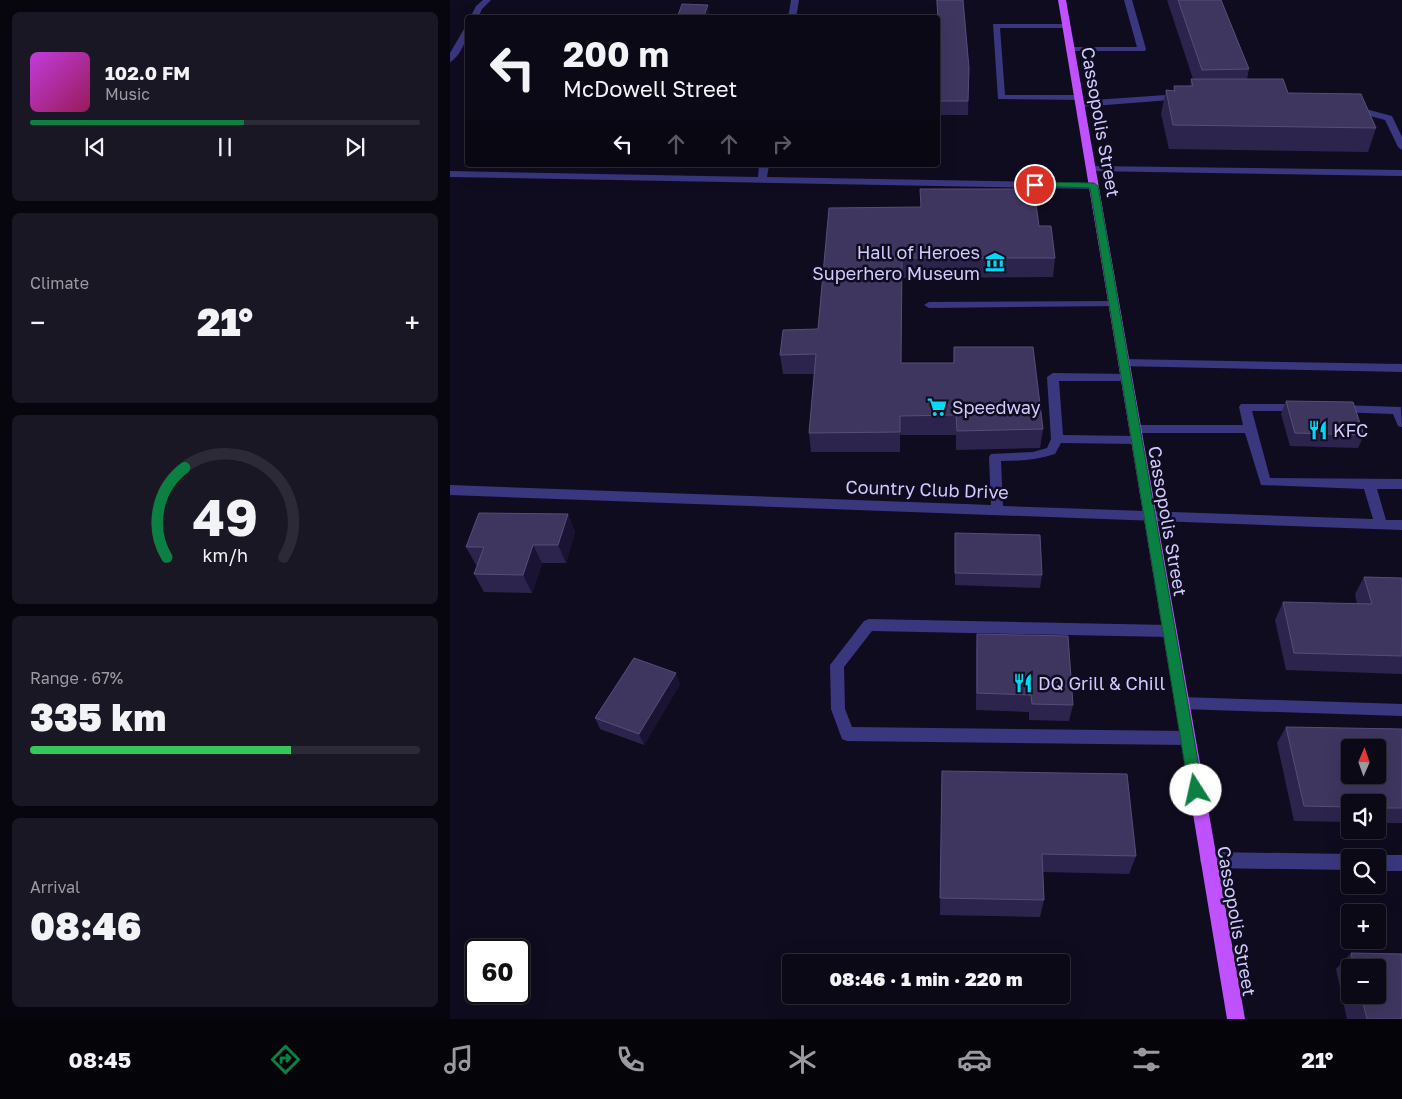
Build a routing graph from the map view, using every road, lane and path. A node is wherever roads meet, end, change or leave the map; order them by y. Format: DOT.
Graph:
graph roads {
  1 [pos="487,0"];
  2 [pos="795,0"];
  3 [pos="1062,0"];
  4 [pos="1128,0"];
  5 [pos="476,15"];
  6 [pos="792,15"];
  7 [pos="1066,26"];
  8 [pos="465,34"];
  9 [pos="1070,49"];
  10 [pos="450,60"];
  11 [pos="1186,97"];
  12 [pos="1079,101"];
  13 [pos="1347,107"];
  14 [pos="1402,147"];
  15 [pos="764,167"];
  16 [pos="1091,169"];
  17 [pos="1402,173"];
  18 [pos="450,174"];
  19 [pos="762,179"];
  20 [pos="1094,186"];
  21 [pos="1114,304"];
  22 [pos="929,305"];
  23 [pos="1124,363"];
  24 [pos="1402,368"];
  25 [pos="1126,377"];
  26 [pos="1311,408"];
  27 [pos="1330,409"];
  28 [pos="1402,423"];
  29 [pos="1250,429"];
  30 [pos="1136,434"];
  31 [pos="1057,439"];
  32 [pos="1369,484"];
  33 [pos="1402,484"];
  34 [pos="450,490"];
  35 [pos="997,509"];
  36 [pos="1149,514"];
  37 [pos="1381,524"];
  38 [pos="1402,525"];
  39 [pos="1169,631"];
  40 [pos="1181,703"];
  41 [pos="1402,710"];
  42 [pos="1187,738"];
  43 [pos="1208,860"];
  44 [pos="1341,862"];
  45 [pos="1386,863"];
  46 [pos="1402,863"];
  47 [pos="1236,1019"];
  1 -- 5 [label="street"];
  2 -- 6 [label="street"];
  3 -- 7 [label="main road, Cassopolis Street"];
  4 -- 9 [label="street"];
  7 -- 9 [label="main road, Cassopolis Street"];
  7 -- 12 [label="street"];
  8 -- 10 [label="street"];
  9 -- 12 [label="main road, Cassopolis Street"];
  11 -- 12 [label="street"];
  12 -- 16 [label="main road, Cassopolis Street"];
  13 -- 14 [label="street"];
  15 -- 19 [label="street"];
  16 -- 17 [label="street"];
  16 -- 20 [label="main road, Cassopolis Street"];
  18 -- 19 [label="street"];
  19 -- 20 [label="street"];
  20 -- 21 [label="main road, Cassopolis Street"];
  21 -- 22 [label="street"];
  21 -- 23 [label="main road, Cassopolis Street"];
  23 -- 24 [label="street"];
  23 -- 25 [label="main road, Cassopolis Street"];
  25 -- 30 [label="main road, Cassopolis Street"];
  25 -- 31 [label="street"];
  26 -- 29 [label="street"];
  27 -- 28 [label="street"];
  29 -- 30 [label="street"];
  29 -- 32 [label="street"];
  30 -- 31 [label="street"];
  30 -- 36 [label="main road, Cassopolis Street"];
  31 -- 35 [label="street"];
  32 -- 33 [label="street"];
  32 -- 37 [label="street"];
  34 -- 35 [label="street, Country Club Drive"];
  35 -- 36 [label="street, Country Club Drive"];
  36 -- 37 [label="street, Country Club Drive"];
  36 -- 39 [label="main road, Cassopolis Street"];
  37 -- 38 [label="street, Country Club Drive"];
  39 -- 40 [label="main road, Cassopolis Street"];
  39 -- 42 [label="street"];
  40 -- 41 [label="street"];
  40 -- 42 [label="main road, Cassopolis Street"];
  42 -- 43 [label="main road, Cassopolis Street"];
  43 -- 44 [label="street"];
  43 -- 47 [label="main road, Cassopolis Street"];
  45 -- 46 [label="street"];
}
